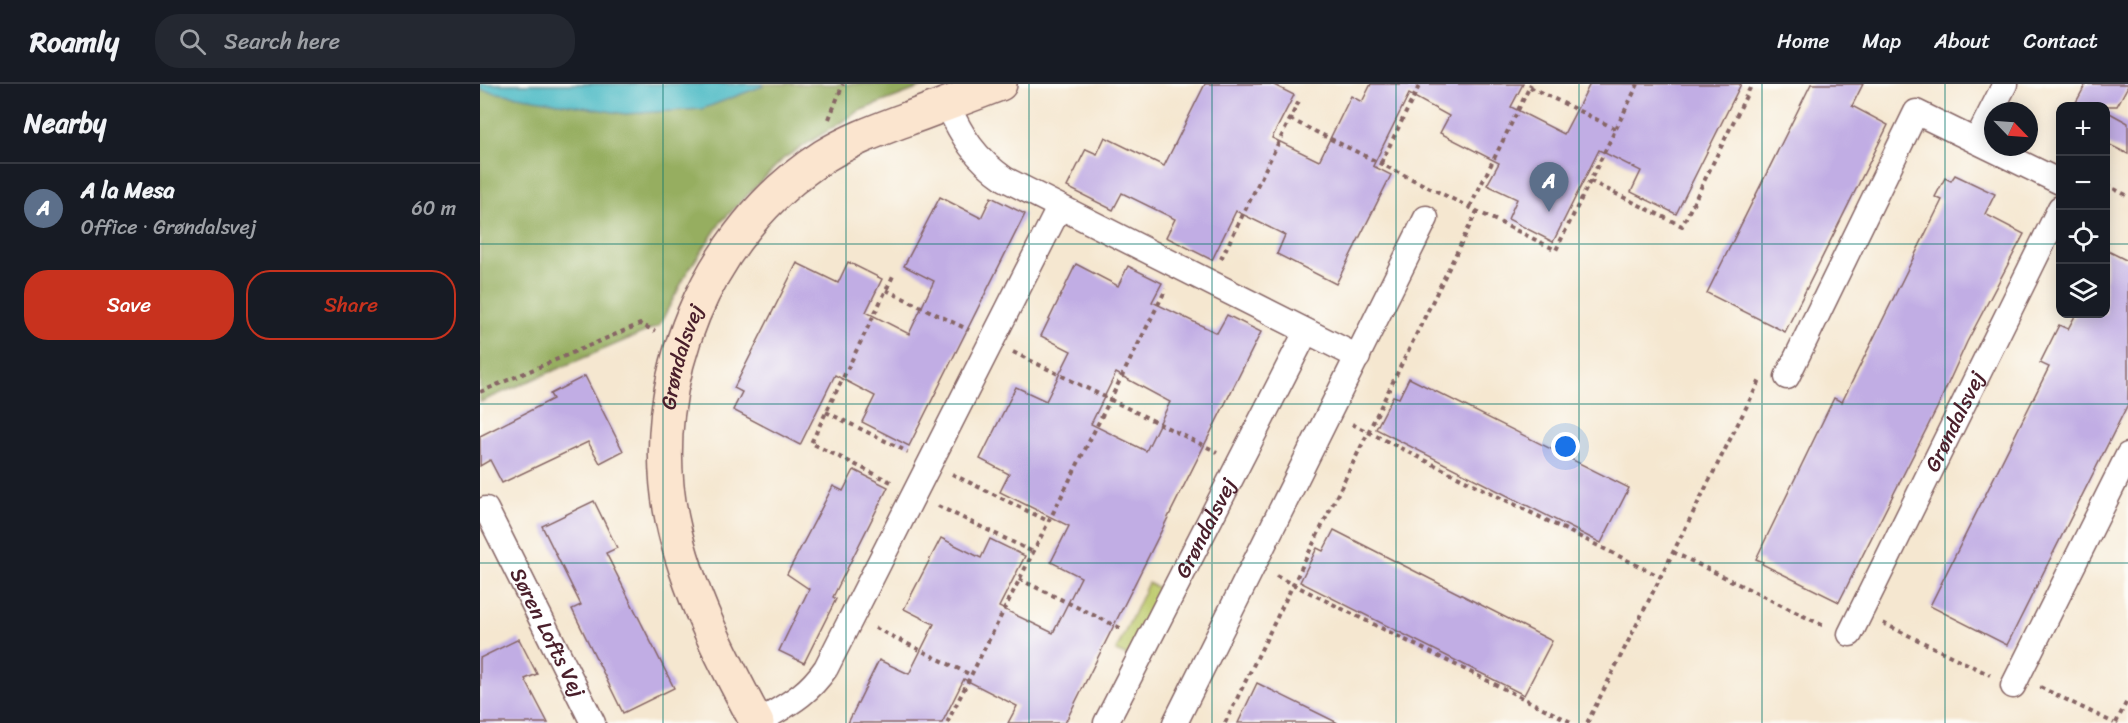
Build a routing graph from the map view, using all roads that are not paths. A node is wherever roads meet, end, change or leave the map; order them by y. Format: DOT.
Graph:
graph roads {
  1 [pos="1000,84"];
  2 [pos="2005,84"];
  3 [pos="946,104"];
  4 [pos="1976,141"];
  5 [pos="2056,180"];
  6 [pos="1059,208"];
  7 [pos="2060,210"];
  8 [pos="1426,218"];
  9 [pos="1306,332"];
  10 [pos="1358,357"];
  11 [pos="1787,377"];
  12 [pos="2128,455"];
  13 [pos="486,509"];
  14 [pos="1856,623"];
  15 [pos="2015,681"];
  16 [pos="751,721"];
  17 [pos="593,723"];
  18 [pos="1106,723"];
  19 [pos="1175,723"];
  1 -- 3 [label="street, Grøndalsvej"];
  2 -- 4 [label="street"];
  3 -- 6 [label="street"];
  3 -- 16 [label="street, Grøndalsvej"];
  4 -- 5 [label="street"];
  4 -- 11 [label="street"];
  6 -- 9 [label="street"];
  6 -- 16 [label="street, Grøndalsvej"];
  7 -- 14 [label="street, Grøndalsvej"];
  8 -- 10 [label="street"];
  9 -- 10 [label="street"];
  9 -- 18 [label="street, Grøndalsvej"];
  10 -- 19 [label="street"];
  12 -- 15 [label="street"];
  13 -- 17 [label="street, Søren Lofts Vej"];
}
